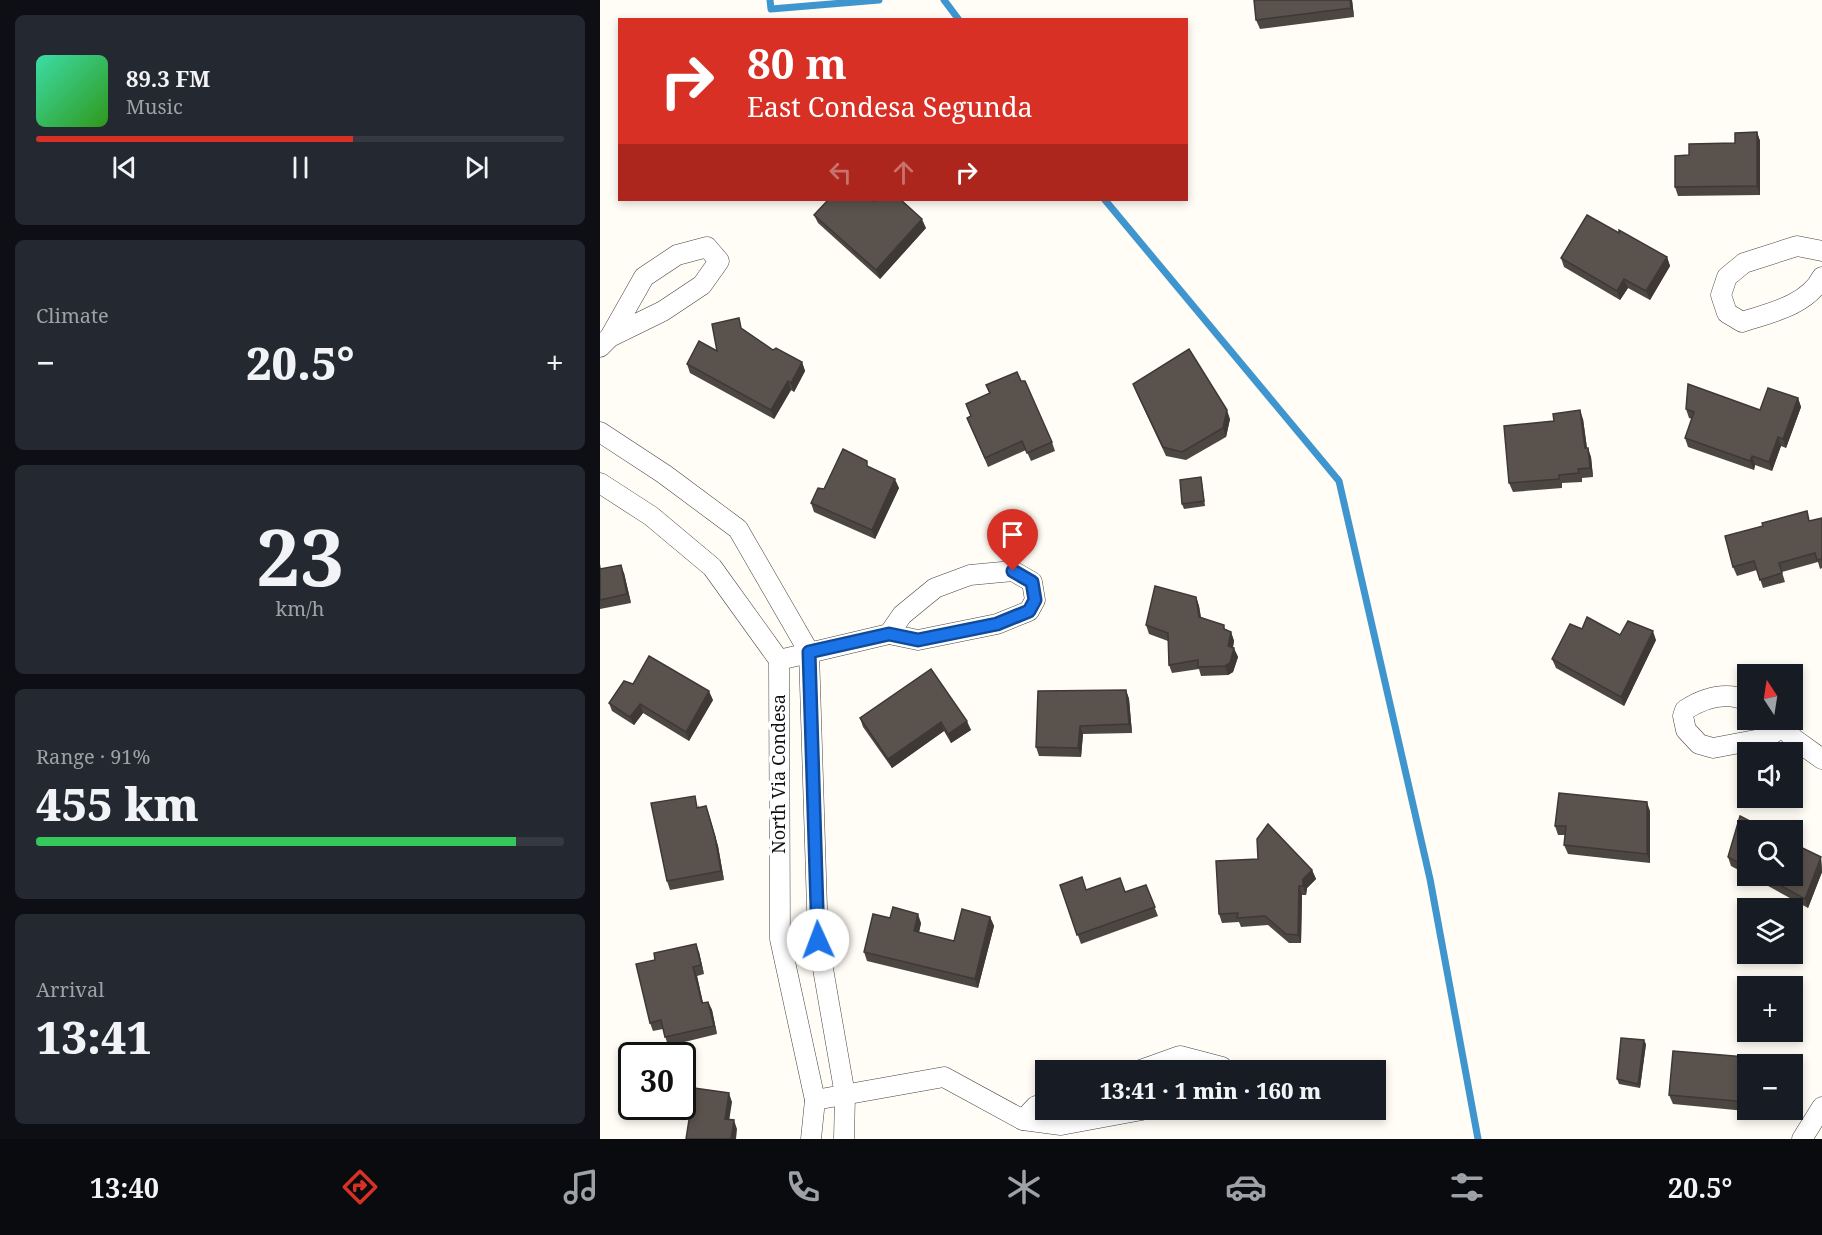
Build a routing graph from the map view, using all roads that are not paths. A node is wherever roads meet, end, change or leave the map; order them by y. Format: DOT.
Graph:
graph roads {
  1 [pos="1822,251"];
  2 [pos="1822,277"];
  3 [pos="605,342"];
  4 [pos="600,432"];
  5 [pos="600,483"];
  6 [pos="889,634"];
  7 [pos="809,652"];
  8 [pos="779,660"];
  9 [pos="1737,697"];
  10 [pos="1773,730"];
  11 [pos="1786,730"];
  12 [pos="1822,759"];
  13 [pos="1169,1060"];
  14 [pos="1195,1060"];
  15 [pos="845,1095"];
  16 [pos="814,1100"];
  17 [pos="1035,1107"];
  18 [pos="1822,1107"];
  19 [pos="1023,1120"];
  20 [pos="1088,1120"];
  21 [pos="811,1139"];
  22 [pos="844,1139"];
  23 [pos="1802,1139"];
  1 -- 2 [label="street"];
  3 -- 3 [label="street"];
  4 -- 7 [label="street, North Via Condesa"];
  5 -- 8 [label="street"];
  6 -- 6 [label="street"];
  6 -- 7 [label="street"];
  7 -- 8 [label="street"];
  7 -- 15 [label="street, North Via Condesa"];
  8 -- 16 [label="street, North Via Condesa"];
  9 -- 10 [label="street"];
  11 -- 12 [label="street"];
  13 -- 14 [label="street"];
  15 -- 16 [label="street"];
  15 -- 19 [label="street"];
  15 -- 22 [label="street, North Via Condesa"];
  16 -- 21 [label="street, North Via Condesa"];
  17 -- 19 [label="street"];
  18 -- 23 [label="street"];
  19 -- 20 [label="street"];
}
